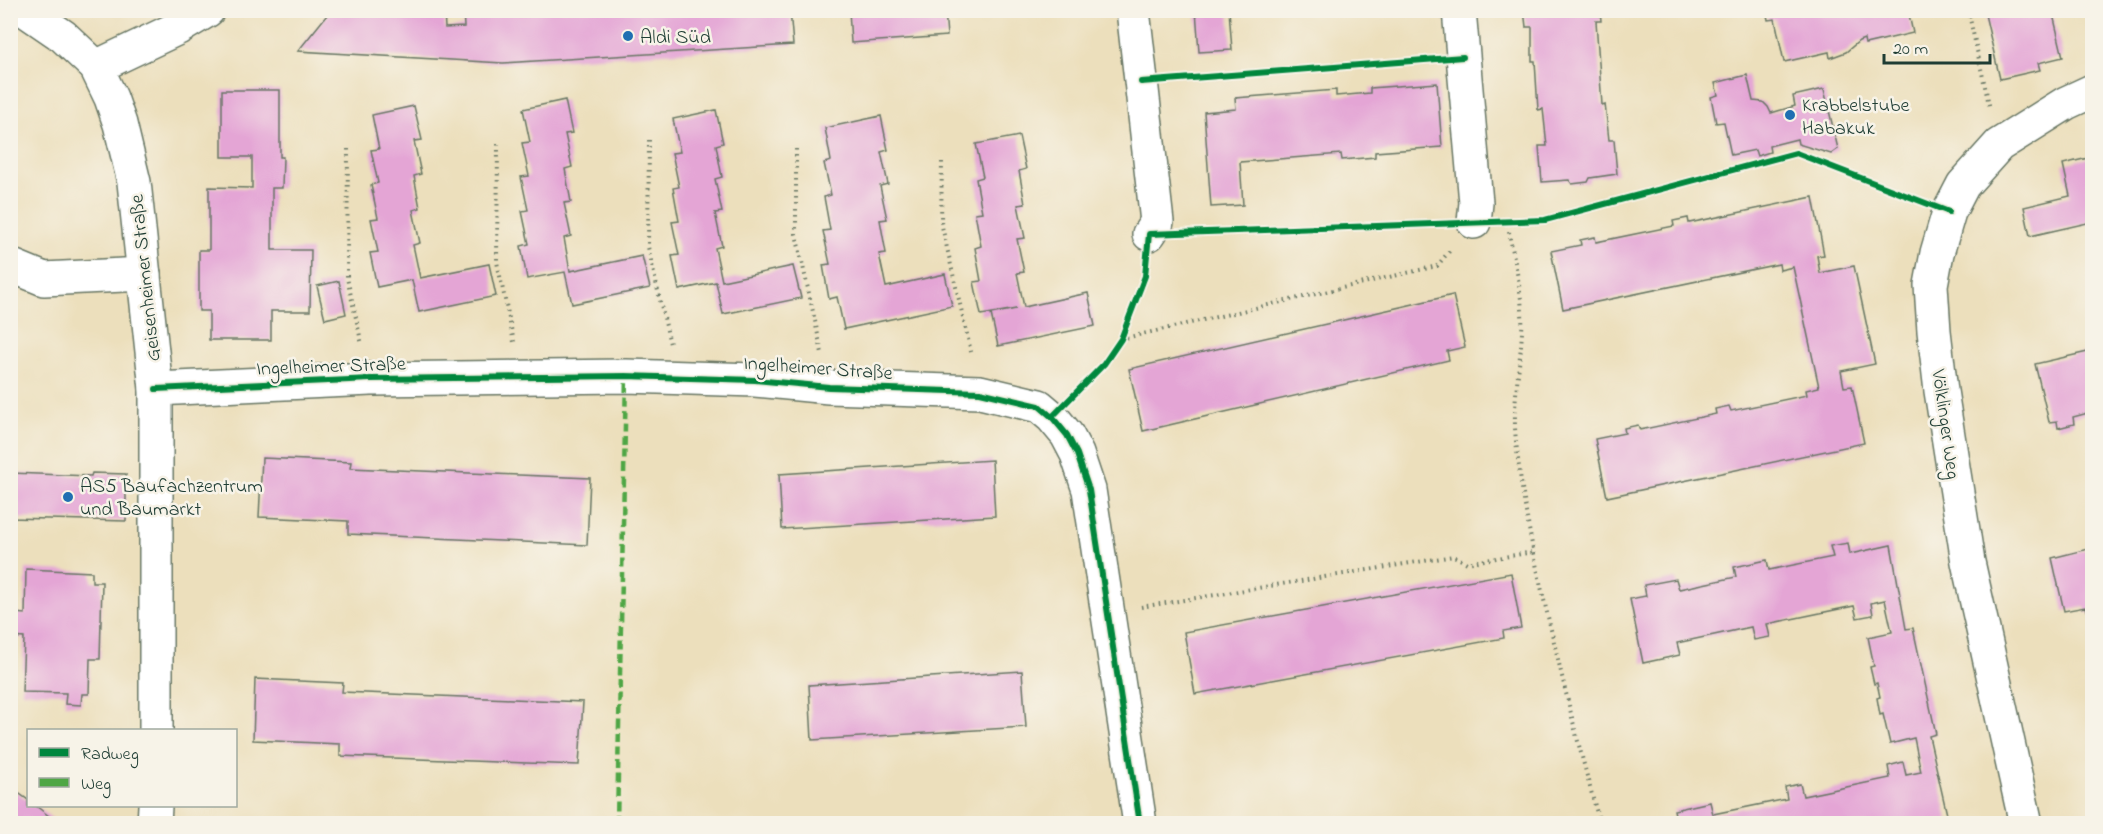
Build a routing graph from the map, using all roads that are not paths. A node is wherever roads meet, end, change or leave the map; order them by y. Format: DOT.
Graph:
graph roads {
  1 [pos="25,10"];
  2 [pos="208,10"];
  3 [pos="1133,10"];
  4 [pos="1460,10"];
  5 [pos="96,68"];
  6 [pos="2092,91"];
  7 [pos="1474,222"];
  8 [pos="1149,234"];
  9 [pos="10,265"];
  10 [pos="144,274"];
  11 [pos="156,389"];
  12 [pos="156,729"];
  13 [pos="154,807"];
  14 [pos="154,824"];
  15 [pos="1140,824"];
  16 [pos="2026,824"];
  1 -- 5 [label="street, Geisenheimer Straße"];
  2 -- 5 [label="street"];
  3 -- 8 [label="street"];
  4 -- 7 [label="street"];
  5 -- 10 [label="street, Geisenheimer Straße"];
  6 -- 16 [label="street, Völklinger Weg"];
  9 -- 10 [label="street"];
  10 -- 11 [label="street, Geisenheimer Straße"];
  11 -- 12 [label="street, Geisenheimer Straße"];
  11 -- 15 [label="street, Ingelheimer Straße"];
  13 -- 14 [label="street"];
}
